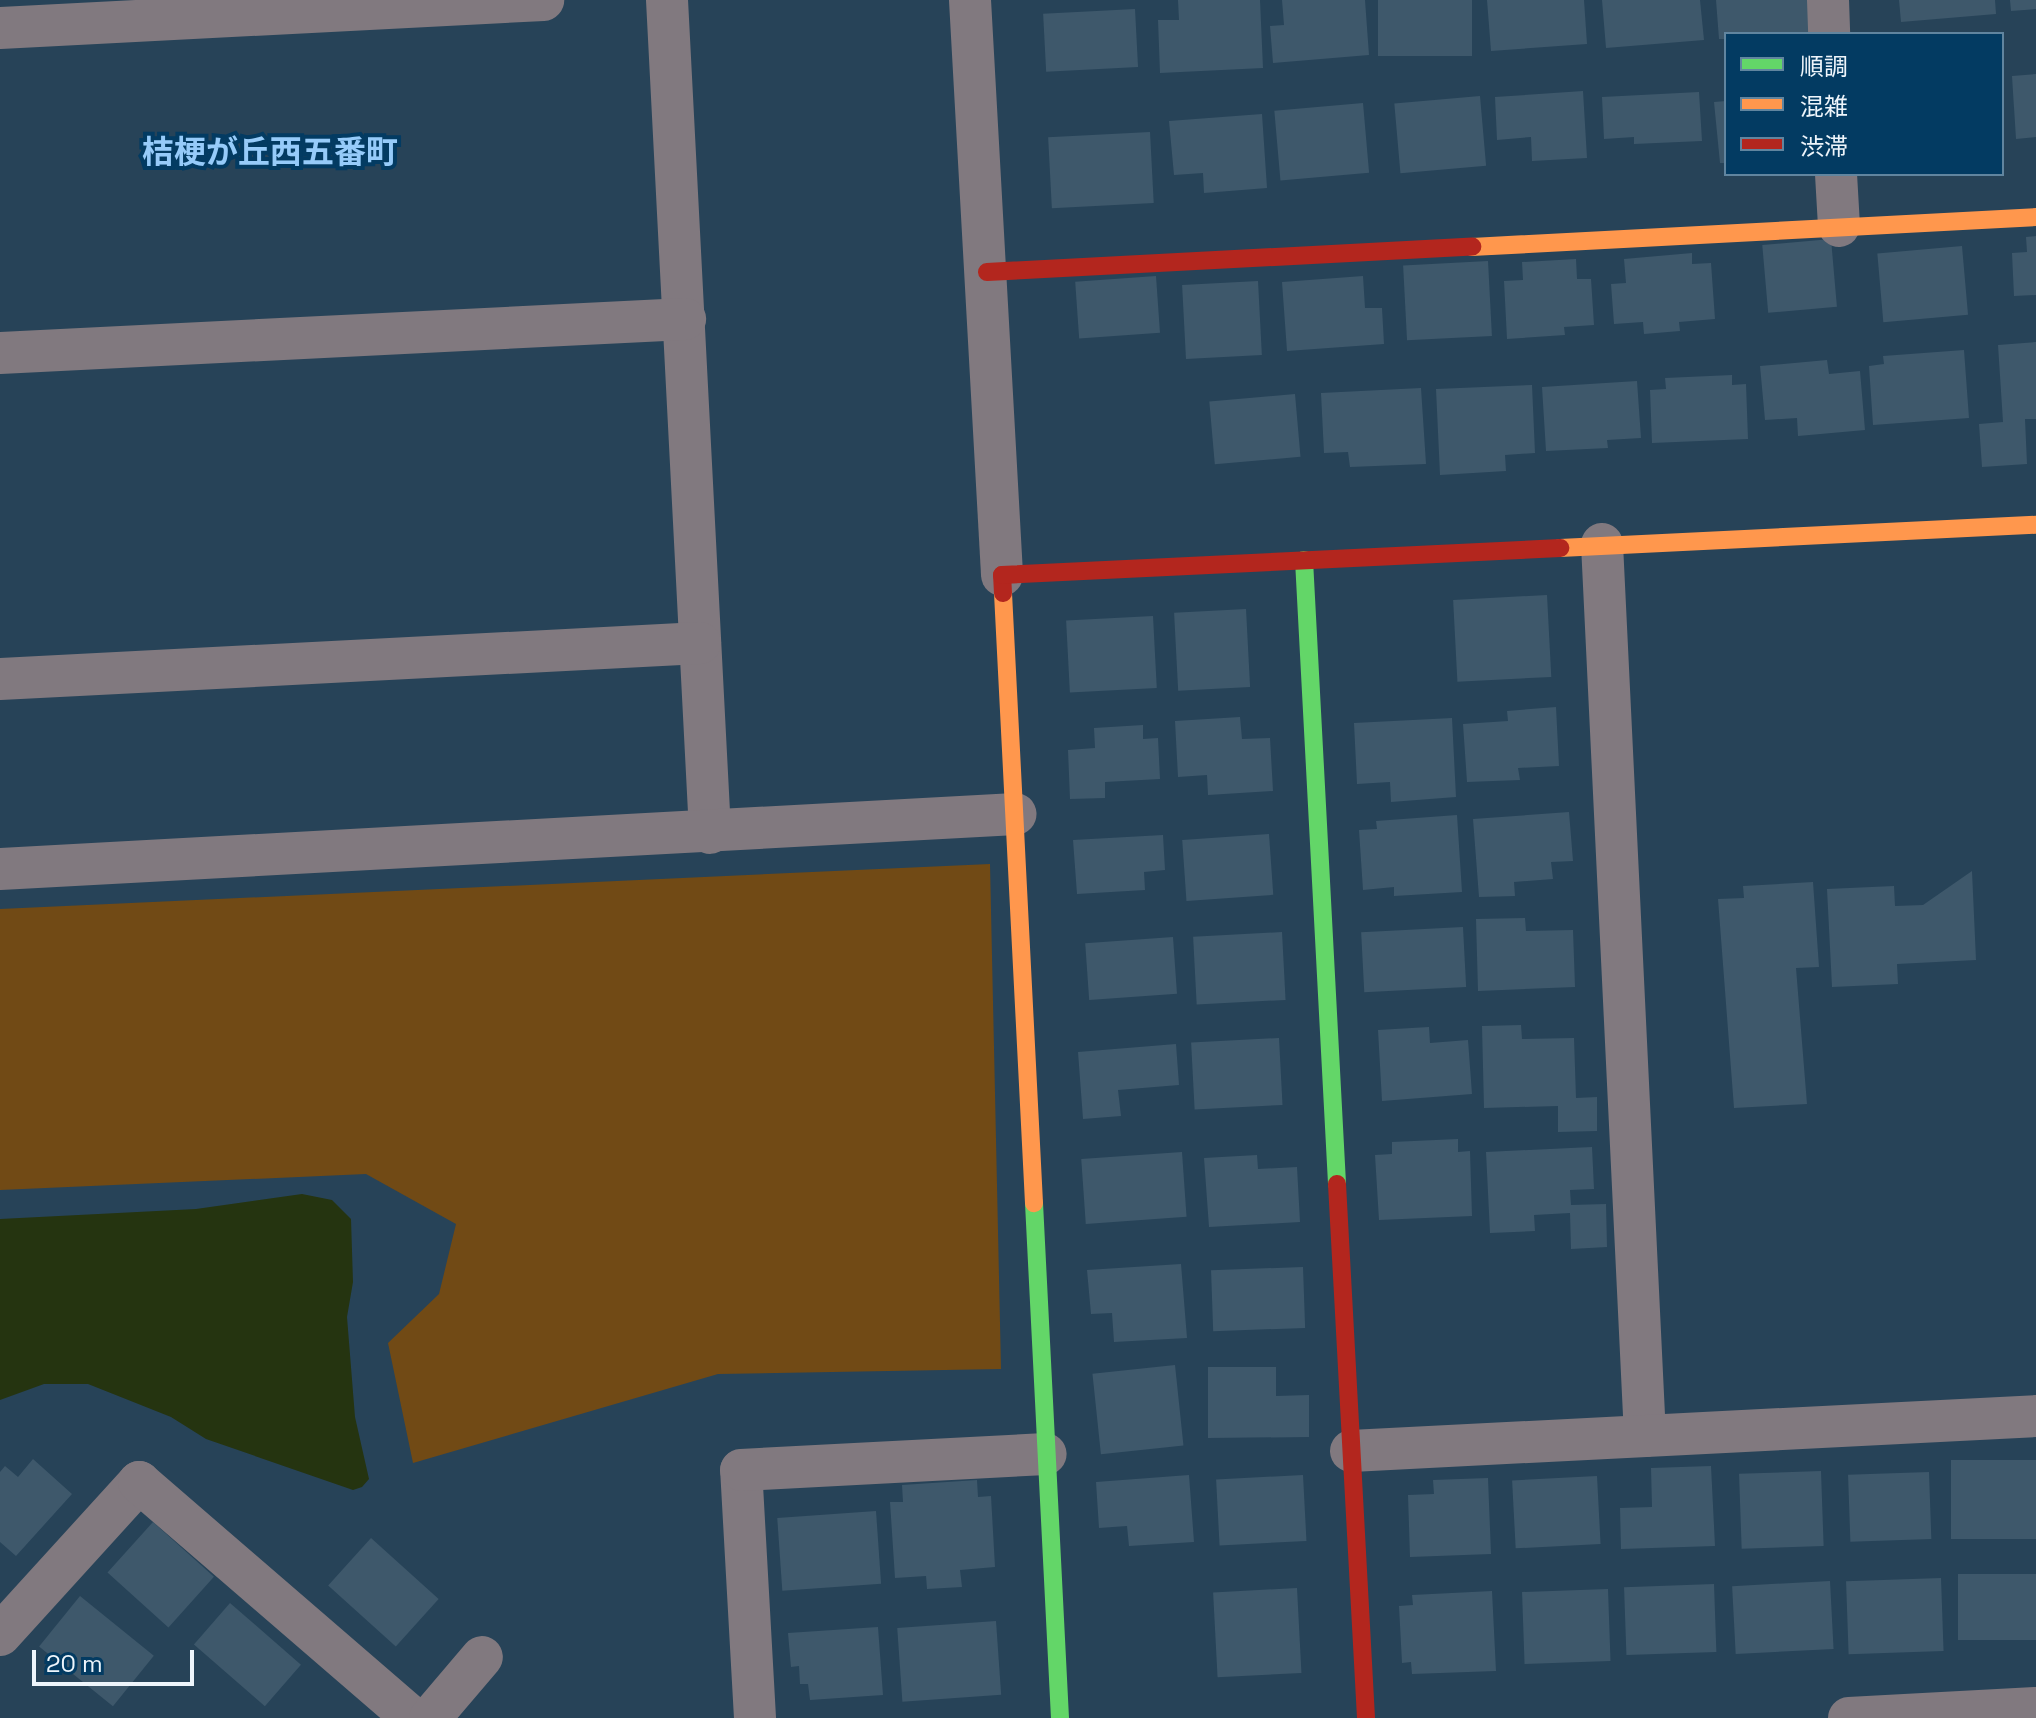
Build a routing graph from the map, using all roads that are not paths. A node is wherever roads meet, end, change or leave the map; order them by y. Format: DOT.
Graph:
graph roads {
  1 [pos="543,0"];
  2 [pos="667,0"];
  3 [pos="970,0"];
  4 [pos="1828,0"];
  5 [pos="0,28"];
  6 [pos="1829,32"];
  7 [pos="1836,176"];
  8 [pos="2036,217"];
  9 [pos="1839,226"];
  10 [pos="987,272"];
  11 [pos="685,319"];
  12 [pos="0,353"];
  13 [pos="2036,525"];
  14 [pos="1602,544"];
  15 [pos="1304,560"];
  16 [pos="1002,575"];
  17 [pos="700,643"];
  18 [pos="0,679"];
  19 [pos="1016,814"];
  20 [pos="710,833"];
  21 [pos="0,869"];
  22 [pos="2036,1416"];
  23 [pos="1645,1436"];
  24 [pos="1351,1451"];
  25 [pos="1046,1454"];
  26 [pos="0,1635"];
  27 [pos="482,1657"];
  28 [pos="2036,1708"];
  29 [pos="412,1718"];
  30 [pos="430,1718"];
  31 [pos="755,1718"];
  32 [pos="1060,1718"];
  33 [pos="1366,1718"];
  34 [pos="1849,1718"];
  1 -- 5 [label="street"];
  2 -- 11 [label="street"];
  3 -- 10 [label="street"];
  4 -- 6 [label="street"];
  7 -- 9 [label="street"];
  8 -- 9 [label="street"];
  9 -- 10 [label="street"];
  10 -- 16 [label="street"];
  11 -- 12 [label="street"];
  11 -- 17 [label="street"];
  13 -- 14 [label="street"];
  14 -- 15 [label="street"];
  14 -- 23 [label="street"];
  15 -- 16 [label="street"];
  15 -- 24 [label="street"];
  16 -- 19 [label="street"];
  17 -- 18 [label="street"];
  17 -- 20 [label="street"];
  19 -- 20 [label="street"];
  19 -- 25 [label="street"];
  20 -- 21 [label="street"];
  22 -- 23 [label="street"];
  23 -- 24 [label="street"];
  24 -- 33 [label="street"];
  25 -- 31 [label="street"];
  25 -- 32 [label="street"];
  26 -- 29 [label="street"];
  27 -- 30 [label="street"];
  28 -- 34 [label="street"];
}
